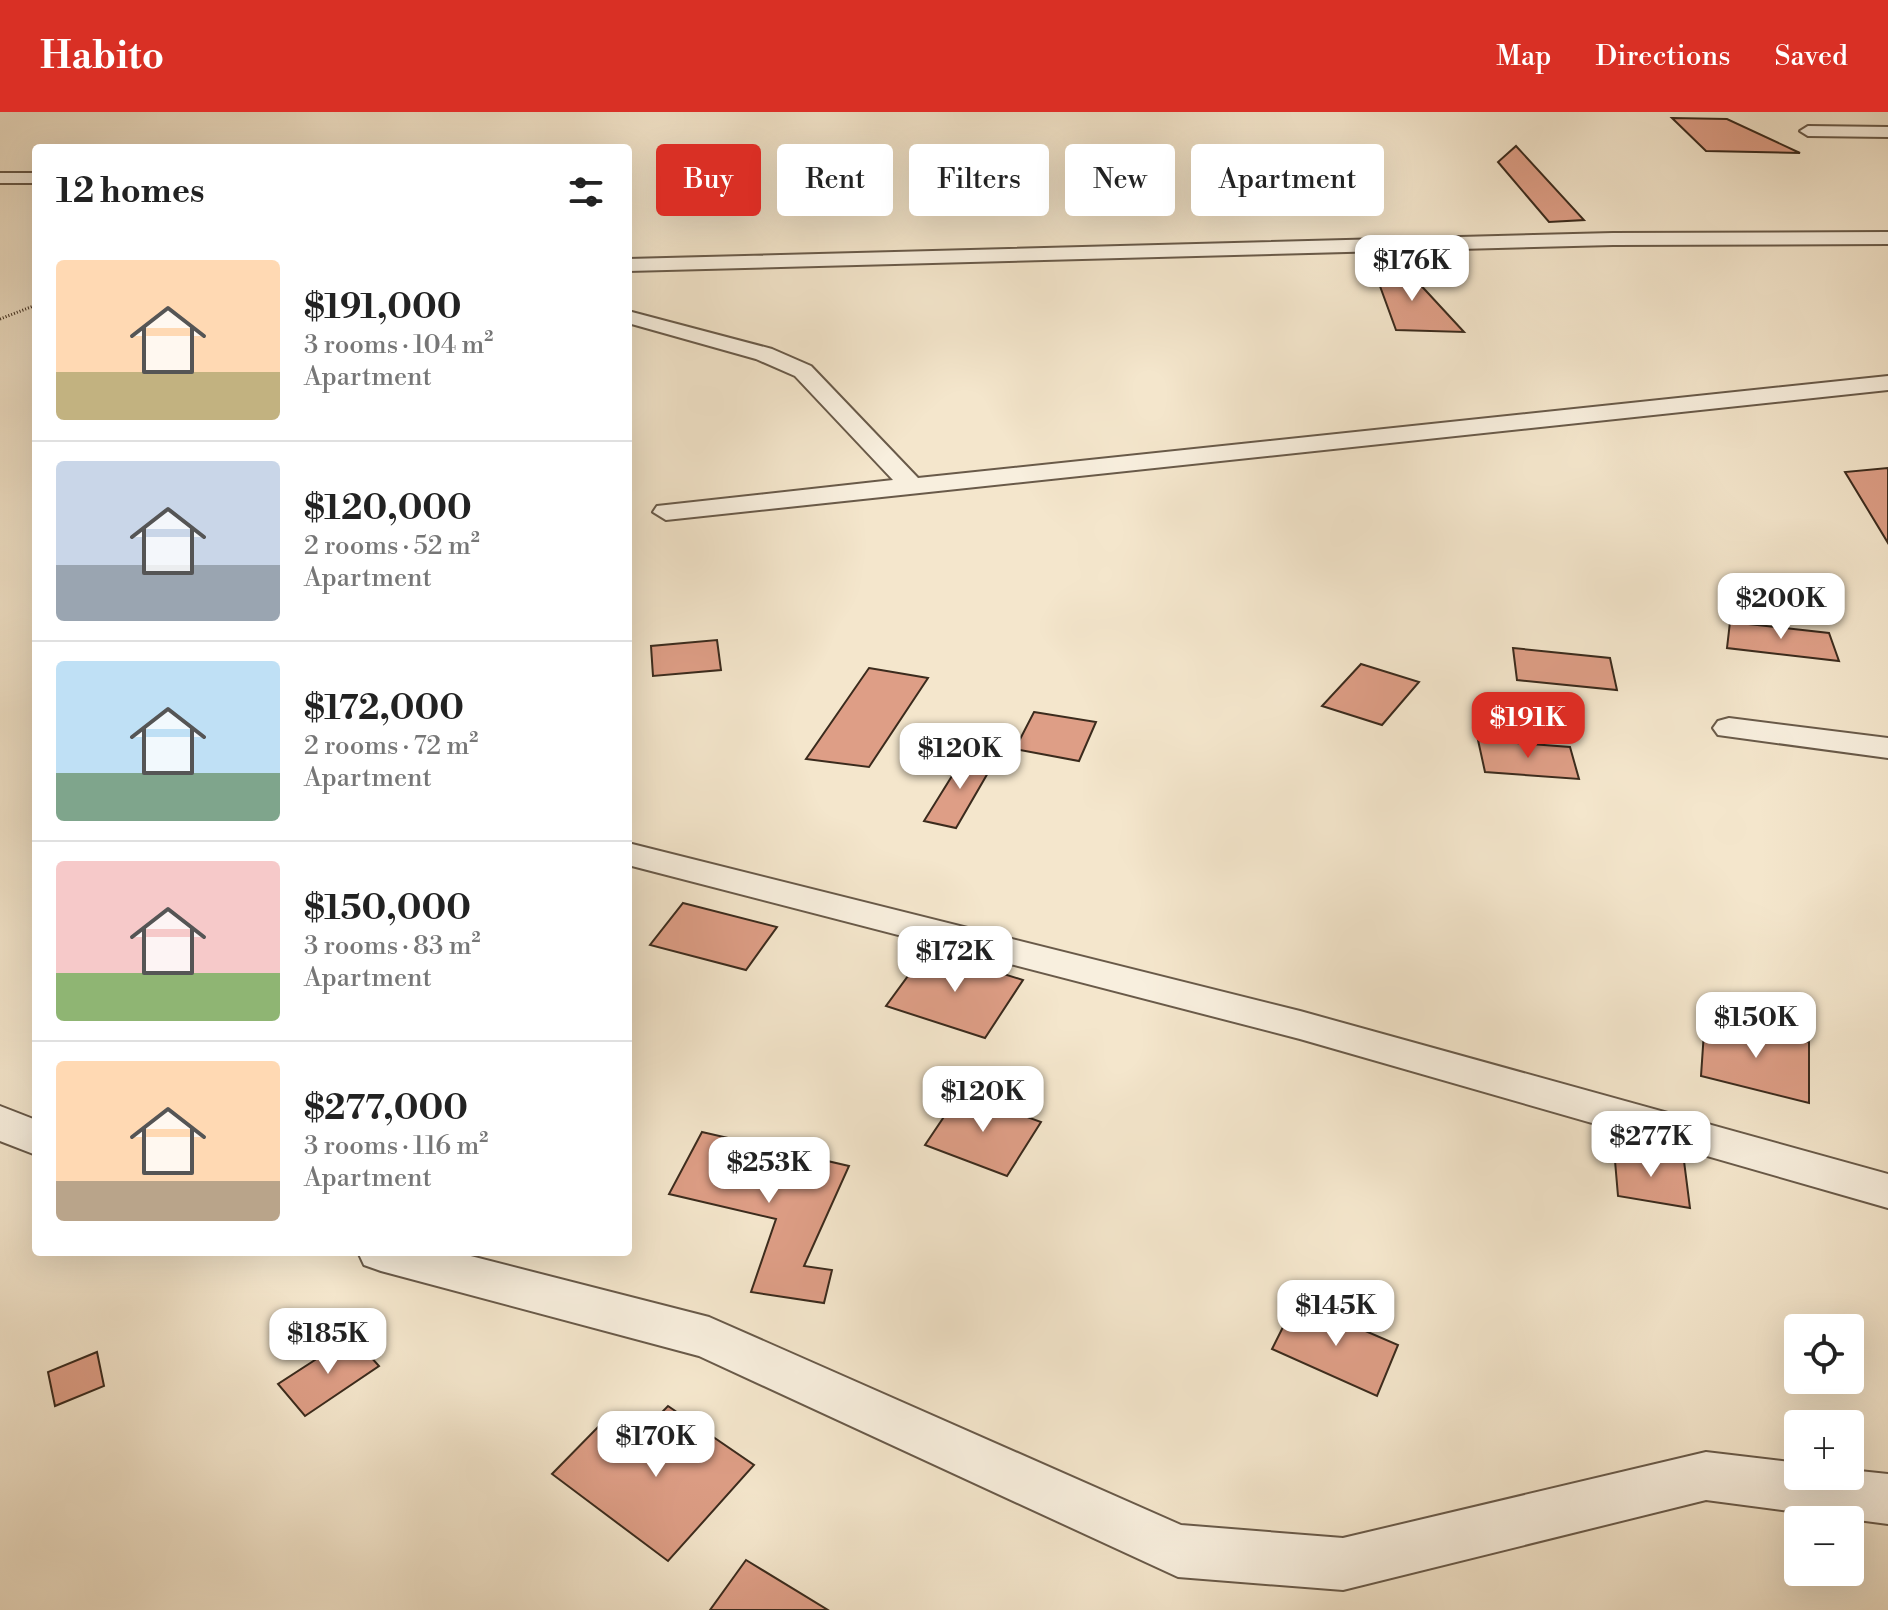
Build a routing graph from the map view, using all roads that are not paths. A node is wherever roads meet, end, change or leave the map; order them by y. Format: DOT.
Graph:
graph roads {
  1 [pos="1808,131"];
  2 [pos="1888,132"];
  3 [pos="0,178"];
  4 [pos="32,178"];
  5 [pos="1888,238"];
  6 [pos="632,265"];
  7 [pos="632,318"];
  8 [pos="1888,383"];
  9 [pos="912,486"];
  10 [pos="666,512"];
  11 [pos="1729,728"];
  12 [pos="1888,748"];
  13 [pos="632,855"];
  14 [pos="0,1122"];
  15 [pos="32,1137"];
  16 [pos="1888,1191"];
  17 [pos="396,1256"];
  18 [pos="1888,1499"];
  1 -- 2 [label="street"];
  3 -- 4 [label="street"];
  5 -- 6 [label="street"];
  7 -- 9 [label="street"];
  8 -- 9 [label="street"];
  9 -- 10 [label="street"];
  11 -- 12 [label="street"];
  13 -- 16 [label="street"];
  14 -- 15 [label="street"];
  17 -- 18 [label="street"];
}
